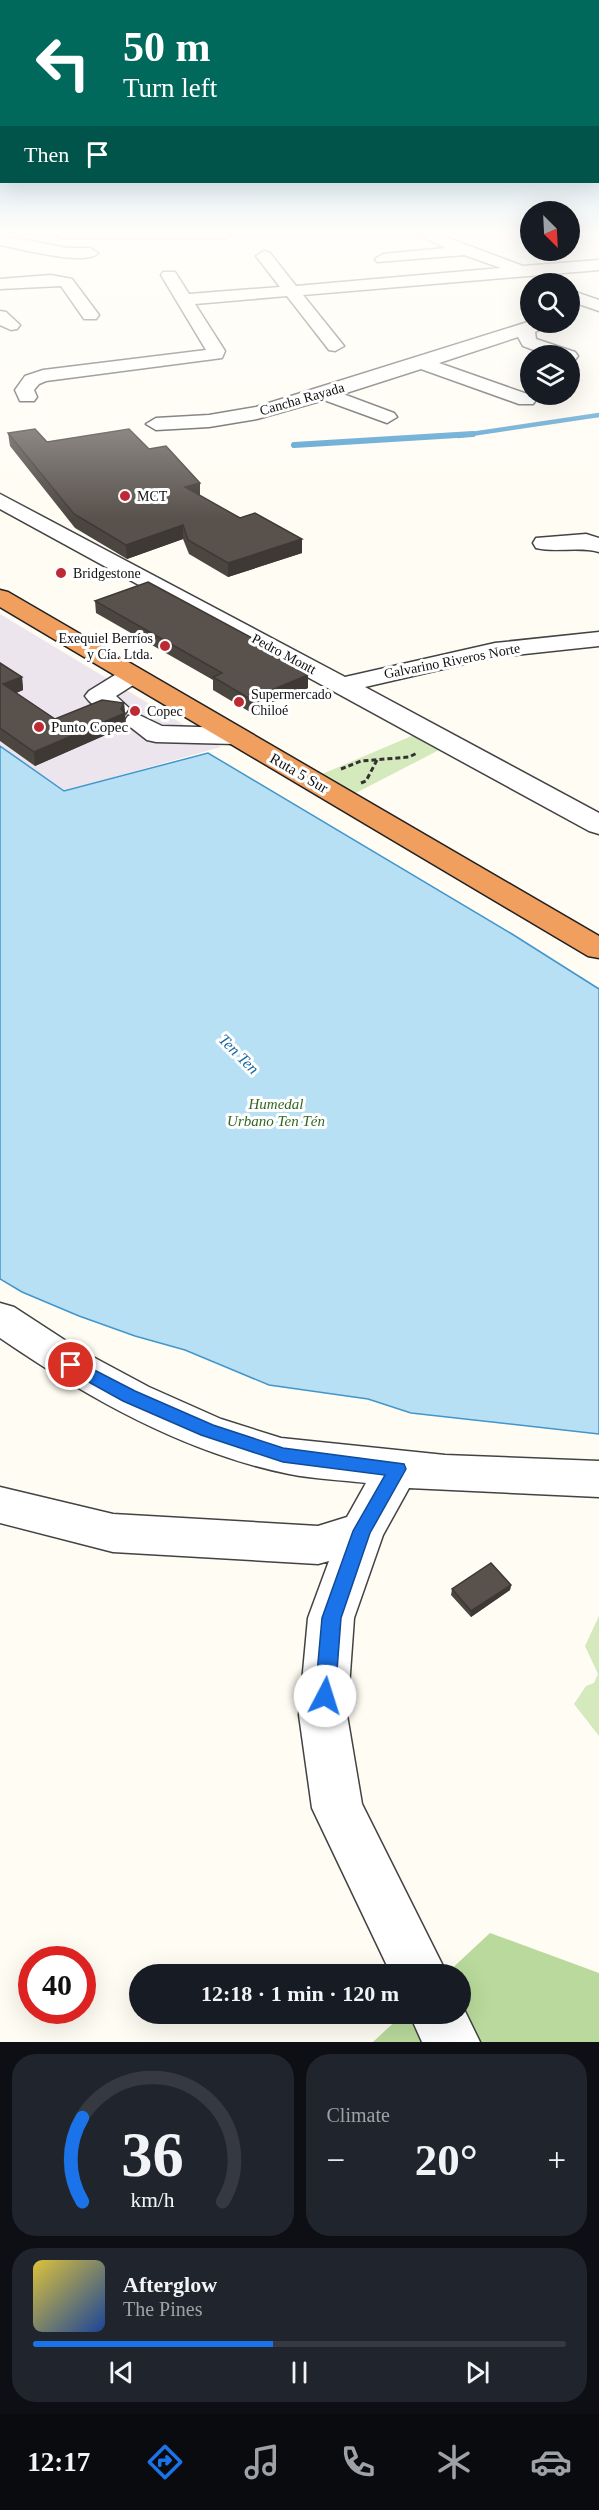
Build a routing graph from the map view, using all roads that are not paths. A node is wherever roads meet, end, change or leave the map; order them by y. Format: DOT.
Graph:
graph roads {
  1 [pos="201,328"];
  2 [pos="321,328"];
  3 [pos="520,331"];
  4 [pos="526,333"];
  5 [pos="538,345"];
  6 [pos="334,346"];
  7 [pos="580,360"];
  8 [pos="423,363"];
  9 [pos="591,363"];
  10 [pos="326,394"];
  11 [pos="27,397"];
  12 [pos="520,398"];
  13 [pos="387,417"];
  14 [pos="156,424"];
  15 [pos="0,500"];
  16 [pos="543,543"];
  17 [pos="599,545"];
  18 [pos="0,597"];
  19 [pos="599,639"];
  20 [pos="132,675"];
  21 [pos="342,685"];
  22 [pos="236,736"];
  23 [pos="599,825"];
  24 [pos="599,949"];
  25 [pos="0,1318"];
  26 [pos="397,1469"];
  27 [pos="589,1479"];
  28 [pos="0,1505"];
  29 [pos="362,1531"];
  30 [pos="415,1964"];
  31 [pos="443,2024"];
  32 [pos="452,2042"];
  1 -- 11 [label="street"];
  2 -- 6 [label="street"];
  3 -- 8 [label="street, Cancha Rayada"];
  4 -- 5 [label="street"];
  7 -- 9 [label="street"];
  8 -- 10 [label="street, Cancha Rayada"];
  8 -- 12 [label="street"];
  10 -- 13 [label="street"];
  10 -- 14 [label="street, Cancha Rayada"];
  15 -- 21 [label="street, Pedro Montt"];
  16 -- 17 [label="street"];
  18 -- 20 [label="highway, Ruta 5 Sur"];
  19 -- 21 [label="street, Galvarino Riveros Norte"];
  20 -- 22 [label="highway, Ruta 5 Sur"];
  20 -- 22 [label="street"];
  21 -- 23 [label="street, Pedro Montt"];
  22 -- 24 [label="highway, Ruta 5 Sur"];
  25 -- 26 [label="street"];
  26 -- 27 [label="street"];
  26 -- 29 [label="street"];
  28 -- 29 [label="street"];
  29 -- 30 [label="street"];
  31 -- 32 [label="street"];
}
